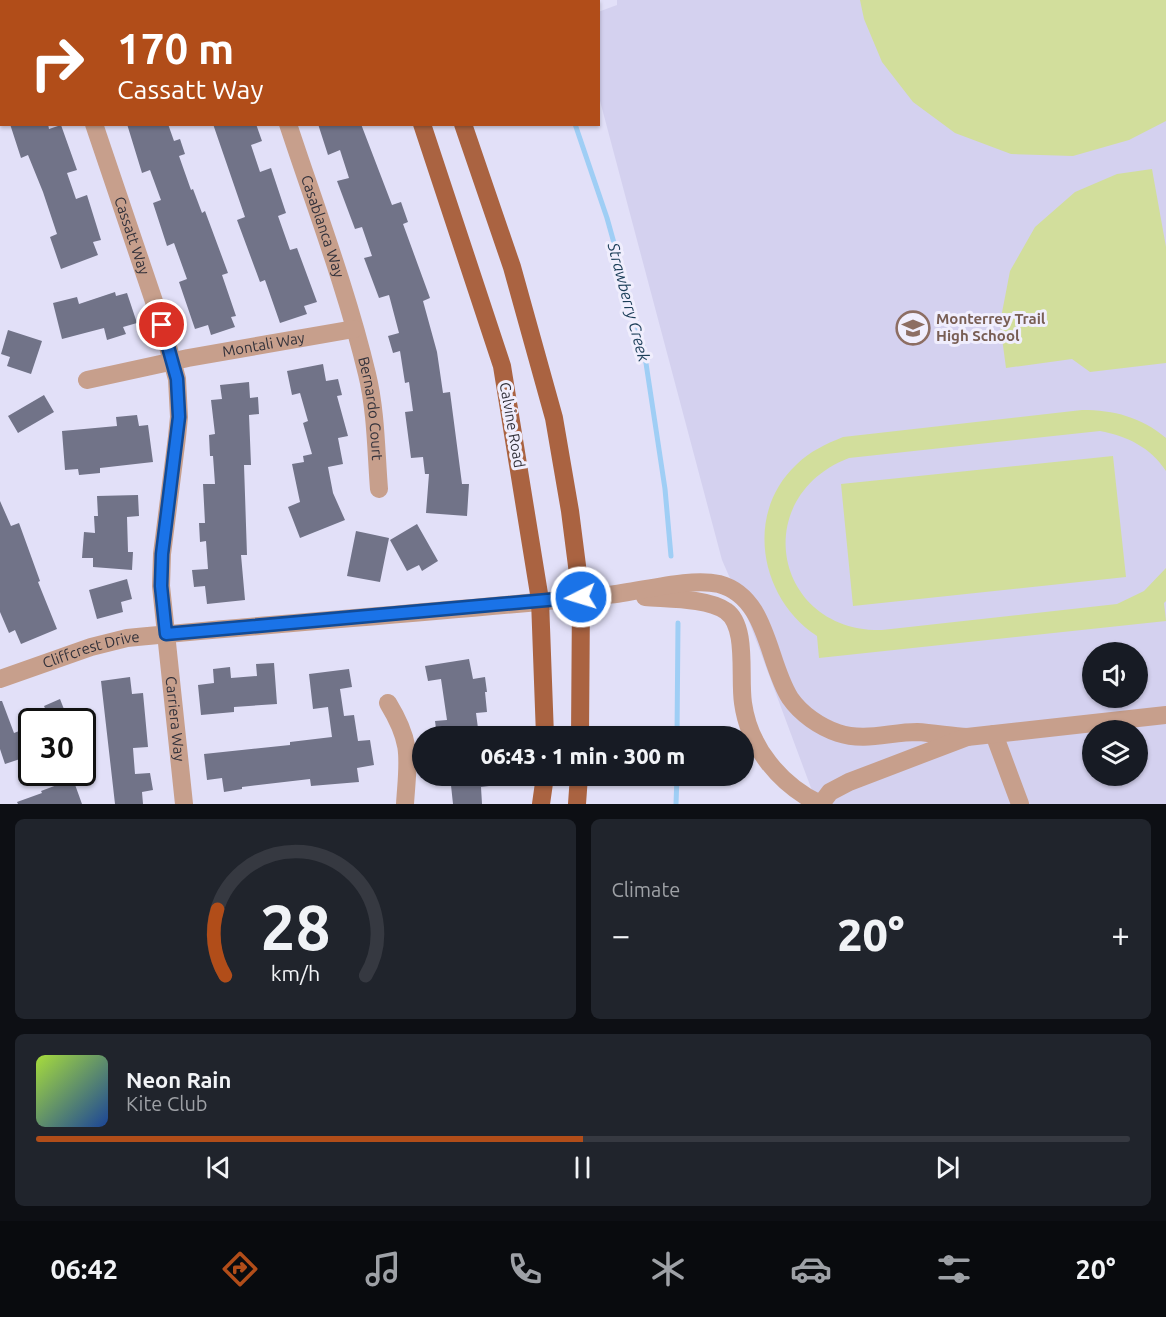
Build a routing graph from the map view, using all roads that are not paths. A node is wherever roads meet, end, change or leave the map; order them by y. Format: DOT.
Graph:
graph roads {
  1 [pos="95,126"];
  2 [pos="289,126"];
  3 [pos="423,126"];
  4 [pos="464,126"];
  5 [pos="354,329"];
  6 [pos="172,361"];
  7 [pos="87,380"];
  8 [pos="379,489"];
  9 [pos="614,594"];
  10 [pos="581,597"];
  11 [pos="540,600"];
  12 [pos="166,634"];
  13 [pos="0,680"];
  14 [pos="388,703"];
  15 [pos="1166,715"];
  16 [pos="545,726"];
  17 [pos="580,726"];
  18 [pos="994,734"];
  19 [pos="968,737"];
  20 [pos="543,786"];
  21 [pos="578,786"];
  22 [pos="184,804"];
  23 [pos="405,804"];
  24 [pos="541,804"];
  25 [pos="577,804"];
  26 [pos="820,804"];
  27 [pos="1020,804"];
  1 -- 6 [label="street, Cassatt Way"];
  2 -- 5 [label="street, Casablanca Way"];
  3 -- 11 [label="main road, Calvine Road"];
  4 -- 10 [label="main road"];
  5 -- 6 [label="street, Montali Way"];
  5 -- 8 [label="street, Bernardo Court"];
  6 -- 7 [label="street, Montali Way"];
  6 -- 12 [label="street, Cassatt Way"];
  9 -- 10 [label="street, Cliffcrest Drive"];
  9 -- 19 [label="street"];
  9 -- 26 [label="street"];
  10 -- 11 [label="street, Cliffcrest Drive"];
  10 -- 17 [label="main road"];
  11 -- 12 [label="street, Cliffcrest Drive"];
  11 -- 16 [label="main road, Calvine Road"];
  12 -- 13 [label="street, Cliffcrest Drive"];
  12 -- 22 [label="street, Carriera Way"];
  14 -- 23 [label="street"];
  15 -- 18 [label="street"];
  18 -- 19 [label="street"];
  18 -- 27 [label="street"];
  19 -- 26 [label="street"];
  20 -- 24 [label="main road"];
  21 -- 25 [label="main road"];
}
